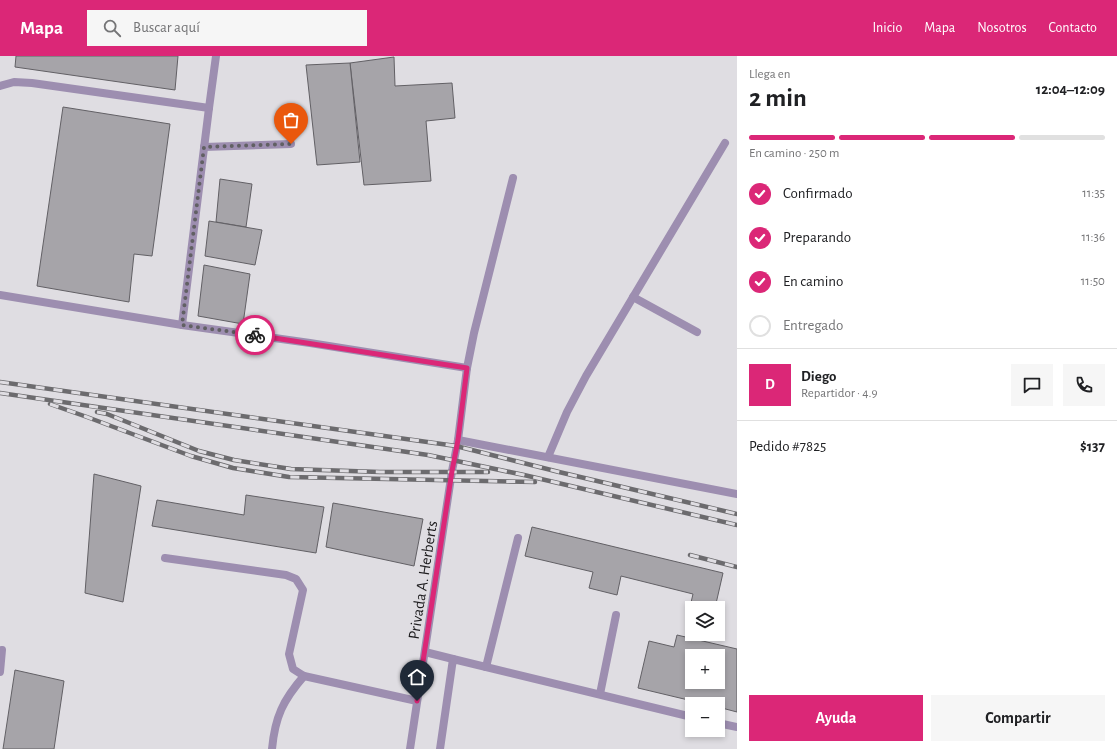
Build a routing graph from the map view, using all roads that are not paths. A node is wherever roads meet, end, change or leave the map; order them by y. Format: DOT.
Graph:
graph roads {
  1 [pos="216,56"];
  2 [pos="0,86"];
  3 [pos="209,108"];
  4 [pos="725,143"];
  5 [pos="291,144"];
  6 [pos="204,147"];
  7 [pos="513,178"];
  8 [pos="0,295"];
  9 [pos="633,297"];
  10 [pos="182,325"];
  11 [pos="697,332"];
  12 [pos="467,368"];
  13 [pos="458,440"];
  14 [pos="548,457"];
  15 [pos="737,494"];
  16 [pos="518,538"];
  17 [pos="165,558"];
  18 [pos="616,615"];
  19 [pos="2,650"];
  20 [pos="425,652"];
  21 [pos="453,658"];
  22 [pos="486,666"];
  23 [pos="0,672"];
  24 [pos="304,676"];
  25 [pos="600,694"];
  26 [pos="417,701"];
  27 [pos="685,715"];
  28 [pos="725,725"];
  29 [pos="737,728"];
  30 [pos="272,749"];
  31 [pos="410,749"];
  32 [pos="440,749"];
  1 -- 3 [label="lane"];
  2 -- 3 [label="lane"];
  3 -- 6 [label="lane"];
  4 -- 9 [label="lane"];
  5 -- 6 [label="lane"];
  6 -- 10 [label="lane"];
  7 -- 12 [label="lane, Privada A. Herberts"];
  8 -- 10 [label="lane"];
  9 -- 11 [label="lane"];
  9 -- 14 [label="lane"];
  10 -- 12 [label="lane"];
  12 -- 13 [label="lane, Privada A. Herberts"];
  13 -- 14 [label="lane"];
  13 -- 20 [label="lane, Privada A. Herberts"];
  14 -- 15 [label="lane"];
  16 -- 22 [label="lane"];
  17 -- 24 [label="lane"];
  18 -- 25 [label="lane"];
  19 -- 23 [label="lane"];
  20 -- 21 [label="lane"];
  20 -- 26 [label="lane, Privada A. Herberts"];
  21 -- 22 [label="lane"];
  21 -- 32 [label="lane"];
  22 -- 25 [label="lane"];
  24 -- 26 [label="lane"];
  24 -- 30 [label="lane"];
  25 -- 27 [label="lane"];
  26 -- 31 [label="lane, Privada A. Herberts"];
  28 -- 29 [label="lane"];
}
